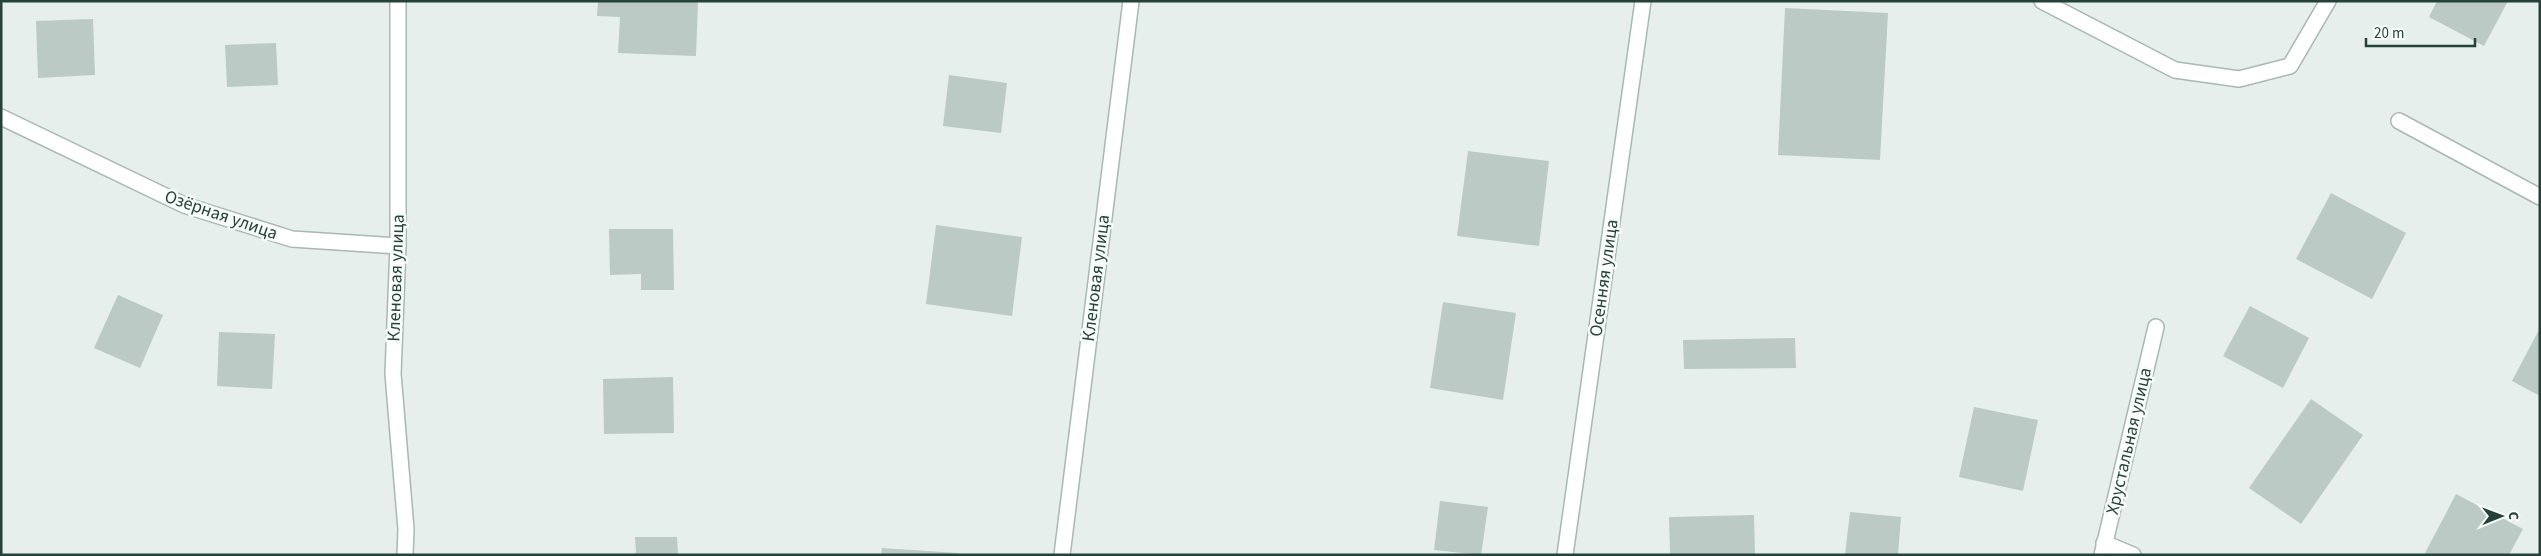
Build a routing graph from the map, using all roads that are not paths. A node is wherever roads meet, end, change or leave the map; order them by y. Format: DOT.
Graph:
graph roads {
  1 [pos="398,1"];
  2 [pos="1131,1"];
  3 [pos="1643,1"];
  4 [pos="2042,1"];
  5 [pos="2328,1"];
  6 [pos="1,117"];
  7 [pos="2399,121"];
  8 [pos="2540,197"];
  9 [pos="398,246"];
  10 [pos="2156,327"];
  11 [pos="2103,549"];
  12 [pos="405,555"];
  13 [pos="1062,555"];
  14 [pos="1565,555"];
  15 [pos="2133,555"];
  1 -- 9 [label="street, Кленовая улица"];
  2 -- 13 [label="street, Кленовая улица"];
  3 -- 14 [label="street, Осенняя улица"];
  4 -- 5 [label="street"];
  6 -- 9 [label="street, Озёрная улица"];
  7 -- 8 [label="street"];
  9 -- 12 [label="street, Кленовая улица"];
  10 -- 11 [label="street, Хрустальная улица"];
  11 -- 15 [label="street"];
}
